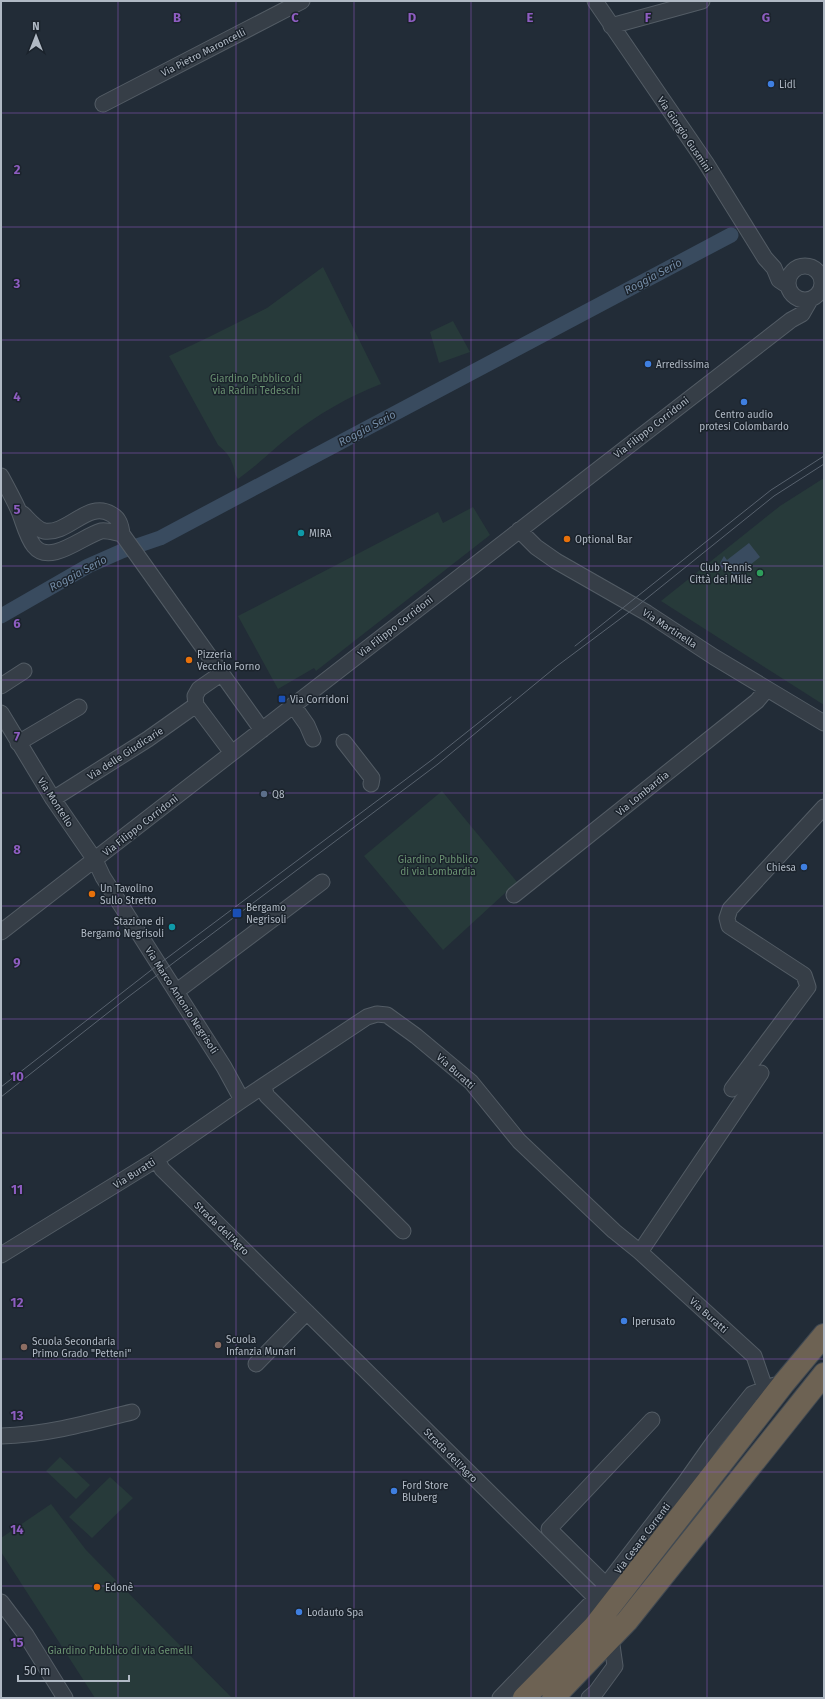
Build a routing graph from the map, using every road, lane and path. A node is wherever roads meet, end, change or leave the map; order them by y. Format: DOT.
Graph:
graph roads {
  1 [pos="302,1"];
  2 [pos="595,1"];
  3 [pos="702,1"];
  4 [pos="611,26"];
  5 [pos="103,104"];
  6 [pos="798,267"];
  7 [pos="774,268"];
  8 [pos="821,272"];
  9 [pos="790,291"];
  10 [pos="818,295"];
  11 [pos="790,320"];
  12 [pos="1,476"];
  13 [pos="18,509"];
  14 [pos="519,530"];
  15 [pos="126,539"];
  16 [pos="24,671"];
  17 [pos="222,673"];
  18 [pos="1,686"];
  19 [pos="767,688"];
  20 [pos="196,705"];
  21 [pos="293,706"];
  22 [pos="79,707"];
  23 [pos="1,713"];
  24 [pos="824,723"];
  25 [pos="262,730"];
  26 [pos="313,739"];
  27 [pos="344,742"];
  28 [pos="18,743"];
  29 [pos="232,753"];
  30 [pos="371,784"];
  31 [pos="53,799"];
  32 [pos="824,806"];
  33 [pos="95,860"];
  34 [pos="322,882"];
  35 [pos="514,895"];
  36 [pos="1,932"];
  37 [pos="177,991"];
  38 [pos="761,1073"];
  39 [pos="263,1086"];
  40 [pos="732,1090"];
  41 [pos="242,1100"];
  42 [pos="157,1159"];
  43 [pos="403,1231"];
  44 [pos="640,1252"];
  45 [pos="1,1255"];
  46 [pos="307,1312"];
  47 [pos="824,1335"];
  48 [pos="256,1364"];
  49 [pos="824,1374"];
  50 [pos="774,1386"];
  51 [pos="132,1412"];
  52 [pos="652,1420"];
  53 [pos="1,1436"];
  54 [pos="606,1585"];
  55 [pos="596,1598"];
  56 [pos="1,1602"];
  57 [pos="1,1615"];
  58 [pos="15,1621"];
  59 [pos="611,1638"];
  60 [pos="65,1698"];
  61 [pos="500,1698"];
  62 [pos="524,1698"];
  63 [pos="553,1698"];
  64 [pos="590,1698"];
  1 -- 5 [label="street, Via Pietro Maroncelli"];
  2 -- 4 [label="street, Via Giorgio Gusmini"];
  3 -- 4 [label="street"];
  4 -- 7 [label="street, Via Giorgio Gusmini"];
  6 -- 7 [label="street"];
  6 -- 8 [label="street"];
  6 -- 9 [label="street"];
  7 -- 9 [label="street, Via Giorgio Gusmini"];
  8 -- 10 [label="street"];
  9 -- 10 [label="street"];
  9 -- 11 [label="street"];
  10 -- 11 [label="street, Via Filippo Corridoni"];
  11 -- 14 [label="street, Via Filippo Corridoni"];
  12 -- 13 [label="street"];
  13 -- 15 [label="street"];
  13 -- 15 [label="street"];
  14 -- 19 [label="street, Via Martinella"];
  14 -- 21 [label="street, Via Filippo Corridoni"];
  15 -- 17 [label="street"];
  16 -- 18 [label="street"];
  17 -- 20 [label="street"];
  17 -- 25 [label="street"];
  19 -- 24 [label="street, Via Martinella"];
  19 -- 35 [label="street, Via Lombardia"];
  20 -- 29 [label="street"];
  20 -- 31 [label="street, Via delle Giudicarie"];
  21 -- 25 [label="street, Via Filippo Corridoni"];
  21 -- 26 [label="street"];
  22 -- 28 [label="street"];
  23 -- 28 [label="street, Via Montello"];
  25 -- 29 [label="street, Via Filippo Corridoni"];
  27 -- 30 [label="street"];
  28 -- 31 [label="street, Via Montello"];
  29 -- 33 [label="street, Via Filippo Corridoni"];
  31 -- 33 [label="street, Via Montello"];
  32 -- 40 [label="street"];
  33 -- 36 [label="street, Via Filippo Corridoni"];
  33 -- 37 [label="street, Via Marco Antonio Negrisoli"];
  34 -- 37 [label="street"];
  37 -- 41 [label="street, Via Marco Antonio Negrisoli"];
  38 -- 44 [label="street"];
  39 -- 41 [label="street, Via Buratti"];
  39 -- 43 [label="street"];
  39 -- 44 [label="street, Via Buratti"];
  41 -- 42 [label="street, Via Buratti"];
  42 -- 45 [label="street, Via Buratti"];
  42 -- 46 [label="street, Strada dell'Agro"];
  44 -- 50 [label="street, Via Buratti"];
  46 -- 48 [label="street"];
  46 -- 55 [label="street, Strada dell'Agro"];
  47 -- 50 [label="highway, Via Cesare Correnti"];
  49 -- 59 [label="highway"];
  50 -- 54 [label="street, Via Cesare Correnti"];
  50 -- 62 [label="highway, Via Cesare Correnti"];
  51 -- 53 [label="street"];
  52 -- 54 [label="street"];
  54 -- 55 [label="street, Via Cesare Correnti"];
  55 -- 61 [label="street, Via Cesare Correnti"];
  56 -- 58 [label="street"];
  57 -- 58 [label="street"];
  58 -- 60 [label="street"];
  59 -- 63 [label="highway"];
  59 -- 64 [label="street"];
}
